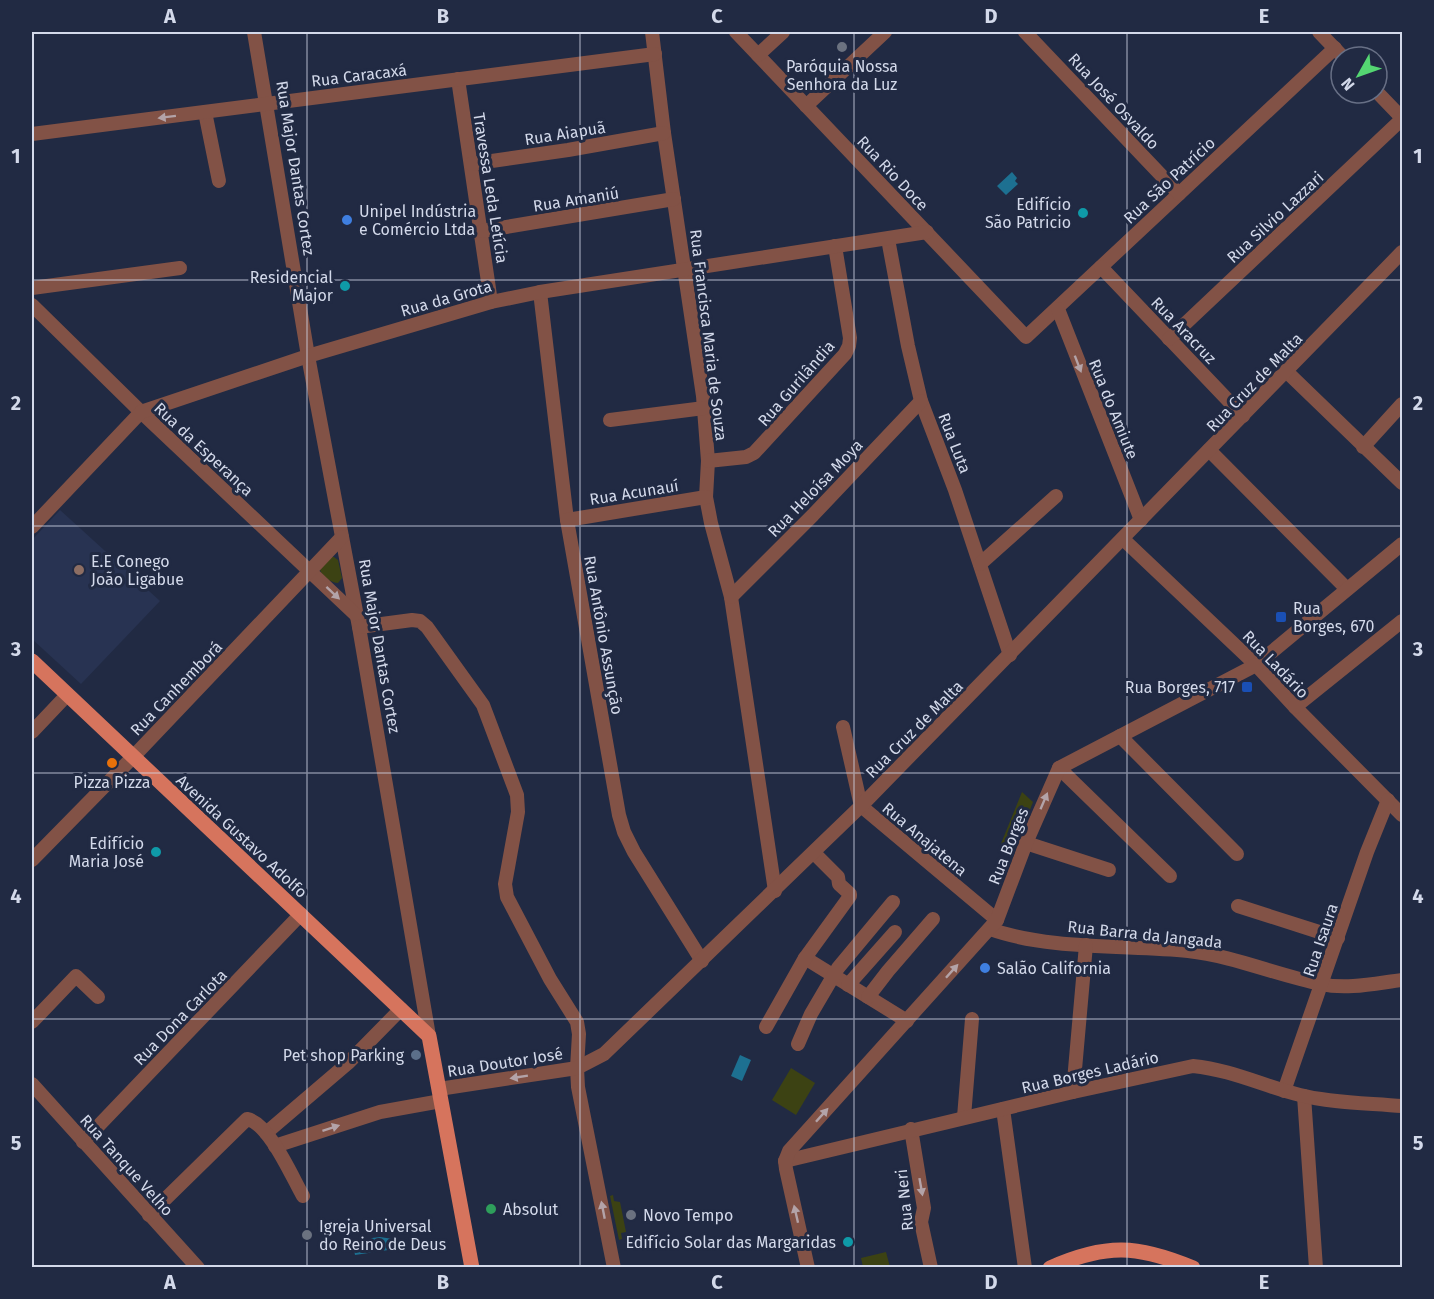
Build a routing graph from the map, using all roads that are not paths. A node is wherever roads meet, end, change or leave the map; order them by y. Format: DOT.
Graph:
graph roads {
  1 [pos="254,32"];
  2 [pos="652,32"];
  3 [pos="736,32"];
  4 [pos="783,32"];
  5 [pos="885,32"];
  6 [pos="1027,32"];
  7 [pos="1319,32"];
  8 [pos="1332,45"];
  9 [pos="655,54"];
  10 [pos="758,55"];
  11 [pos="1329,61"];
  12 [pos="458,79"];
  13 [pos="266,104"];
  14 [pos="1389,105"];
  15 [pos="807,106"];
  16 [pos="205,112"];
  17 [pos="1402,119"];
  18 [pos="664,133"];
  19 [pos="32,134"];
  20 [pos="471,164"];
  21 [pos="219,181"];
  22 [pos="1179,194"];
  23 [pos="674,199"];
  24 [pos="482,231"];
  25 [pos="927,232"];
  26 [pos="888,238"];
  27 [pos="835,246"];
  28 [pos="1402,252"];
  29 [pos="1101,267"];
  30 [pos="180,268"];
  31 [pos="686,269"];
  32 [pos="32,288"];
  33 [pos="540,292"];
  34 [pos="491,302"];
  35 [pos="32,305"];
  36 [pos="1058,309"];
  37 [pos="1026,337"];
  38 [pos="1169,339"];
  39 [pos="308,356"];
  40 [pos="1287,372"];
  41 [pos="921,401"];
  42 [pos="1402,405"];
  43 [pos="704,408"];
  44 [pos="141,412"];
  45 [pos="1243,416"];
  46 [pos="610,420"];
  47 [pos="1363,447"];
  48 [pos="1209,450"];
  49 [pos="708,461"];
  50 [pos="1402,483"];
  51 [pos="1056,496"];
  52 [pos="706,497"];
  53 [pos="567,519"];
  54 [pos="1141,520"];
  55 [pos="32,527"];
  56 [pos="342,537"];
  57 [pos="1123,539"];
  58 [pos="1402,544"];
  59 [pos="980,564"];
  60 [pos="309,572"];
  61 [pos="1347,589"];
  62 [pos="731,597"];
  63 [pos="358,621"];
  64 [pos="1402,621"];
  65 [pos="1010,655"];
  66 [pos="32,661"];
  67 [pos="1256,665"];
  68 [pos="67,695"];
  69 [pos="1295,707"];
  70 [pos="843,727"];
  71 [pos="32,732"];
  72 [pos="1120,736"];
  73 [pos="132,758"];
  74 [pos="1059,768"];
  75 [pos="1388,800"];
  76 [pos="861,806"];
  77 [pos="1402,815"];
  78 [pos="1026,843"];
  79 [pos="814,853"];
  80 [pos="1236,854"];
  81 [pos="32,860"];
  82 [pos="1109,870"];
  83 [pos="1170,876"];
  84 [pos="776,891"];
  85 [pos="893,902"];
  86 [pos="1238,906"];
  87 [pos="301,914"];
  88 [pos="933,919"];
  89 [pos="993,924"];
  90 [pos="895,932"];
  91 [pos="1338,938"];
  92 [pos="1086,945"];
  93 [pos="804,958"];
  94 [pos="702,961"];
  95 [pos="834,976"];
  96 [pos="1402,980"];
  97 [pos="848,985"];
  98 [pos="1322,985"];
  99 [pos="98,997"];
  100 [pos="868,997"];
  101 [pos="401,1009"];
  102 [pos="972,1019"];
  103 [pos="907,1021"];
  104 [pos="32,1022"];
  105 [pos="766,1027"];
  106 [pos="429,1036"];
  107 [pos="798,1044"];
  108 [pos="577,1068"];
  109 [pos="32,1084"];
  110 [pos="1284,1091"];
  111 [pos="1073,1092"];
  112 [pos="440,1095"];
  113 [pos="1304,1096"];
  114 [pos="1402,1106"];
  115 [pos="1003,1109"];
  116 [pos="964,1117"];
  117 [pos="911,1129"];
  118 [pos="266,1133"];
  119 [pos="83,1142"];
  120 [pos="275,1146"];
  121 [pos="785,1161"];
  122 [pos="303,1196"];
  123 [pos="149,1215"];
  124 [pos="198,1268"];
  125 [pos="472,1268"];
  126 [pos="614,1268"];
  127 [pos="808,1268"];
  128 [pos="931,1268"];
  129 [pos="1025,1268"];
  130 [pos="1050,1268"];
  131 [pos="1193,1268"];
  132 [pos="1316,1268"];
  1 -- 13 [label="street, Rua Major Dantas Cortez"];
  2 -- 9 [label="street, Rua Francisca Maria de Souza"];
  3 -- 10 [label="street, Rua Rio Doce"];
  4 -- 10 [label="street"];
  5 -- 15 [label="street"];
  6 -- 22 [label="street, Rua José Osvaldo"];
  7 -- 8 [label="street"];
  9 -- 12 [label="street, Rua Caracaxá"];
  9 -- 18 [label="street, Rua Francisca Maria de Souza"];
  10 -- 15 [label="street, Rua Rio Doce"];
  11 -- 22 [label="street, Rua São Patrício"];
  12 -- 13 [label="street, Rua Caracaxá"];
  12 -- 20 [label="street, Travessa Leda Letícia"];
  13 -- 16 [label="street, Rua Caracaxá"];
  13 -- 39 [label="street, Rua Major Dantas Cortez"];
  14 -- 17 [label="street"];
  15 -- 25 [label="street, Rua Rio Doce"];
  16 -- 19 [label="street, Rua Caracaxá, one-way"];
  16 -- 21 [label="street"];
  17 -- 38 [label="street, Rua Silvio Lazzari"];
  18 -- 20 [label="street, Rua Aiapuã"];
  18 -- 23 [label="street, Rua Francisca Maria de Souza"];
  20 -- 24 [label="street, Travessa Leda Letícia"];
  22 -- 29 [label="street, Rua São Patrício"];
  23 -- 24 [label="street, Rua Amaniú"];
  23 -- 31 [label="street, Rua Francisca Maria de Souza"];
  24 -- 34 [label="street, Travessa Leda Letícia"];
  25 -- 26 [label="street, Rua da Grota"];
  25 -- 37 [label="street, Rua Rio Doce"];
  26 -- 27 [label="street, Rua da Grota"];
  26 -- 41 [label="street, Rua Luta"];
  27 -- 31 [label="street, Rua da Grota"];
  27 -- 49 [label="street, Rua Gurilândia"];
  28 -- 40 [label="street, Rua Cruz de Malta"];
  29 -- 36 [label="street, Rua São Patrício"];
  29 -- 38 [label="street, Rua Aracruz"];
  30 -- 32 [label="street"];
  31 -- 33 [label="street, Rua da Grota"];
  31 -- 43 [label="street, Rua Francisca Maria de Souza"];
  33 -- 34 [label="street, Rua da Grota"];
  33 -- 53 [label="street, Rua Antônio Assunção"];
  34 -- 39 [label="street, Rua da Grota"];
  35 -- 44 [label="street, Rua da Esperança"];
  36 -- 37 [label="street, Rua São Patrício"];
  36 -- 54 [label="street, Rua do Amiute, one-way"];
  38 -- 45 [label="street, Rua Aracruz"];
  39 -- 44 [label="street, Rua da Grota"];
  39 -- 56 [label="street, Rua Major Dantas Cortez"];
  40 -- 45 [label="street, Rua Cruz de Malta"];
  40 -- 47 [label="street"];
  41 -- 59 [label="street, Rua Luta"];
  41 -- 62 [label="street, Rua Heloísa Moya"];
  42 -- 47 [label="street"];
  43 -- 46 [label="street"];
  43 -- 49 [label="street, Rua Francisca Maria de Souza"];
  44 -- 55 [label="street, Rua da Grota"];
  44 -- 60 [label="street, Rua da Esperança"];
  45 -- 48 [label="street, Rua Cruz de Malta"];
  47 -- 50 [label="street"];
  48 -- 54 [label="street, Rua Cruz de Malta"];
  48 -- 61 [label="street"];
  49 -- 52 [label="street, Rua Francisca Maria de Souza"];
  51 -- 59 [label="street"];
  52 -- 53 [label="street, Rua Acunauí"];
  52 -- 62 [label="street, Rua Francisca Maria de Souza"];
  53 -- 94 [label="street, Rua Antônio Assunção"];
  54 -- 57 [label="street, Rua Cruz de Malta"];
  56 -- 60 [label="street, Rua Canhemborá"];
  56 -- 63 [label="street, Rua Major Dantas Cortez"];
  57 -- 65 [label="street, Rua Cruz de Malta"];
  57 -- 67 [label="street, Rua Ladário"];
  58 -- 61 [label="street"];
  59 -- 65 [label="street, Rua Luta"];
  60 -- 63 [label="street, Rua da Esperança, one-way"];
  60 -- 73 [label="street, Rua Canhemborá"];
  61 -- 67 [label="street"];
  62 -- 84 [label="street, Rua Francisca Maria de Souza"];
  63 -- 106 [label="street, Rua Major Dantas Cortez"];
  63 -- 108 [label="street"];
  64 -- 69 [label="street"];
  65 -- 76 [label="street, Rua Cruz de Malta"];
  66 -- 68 [label="main road, Avenida Gustavo Adolfo"];
  67 -- 69 [label="street, Rua Ladário"];
  67 -- 72 [label="street"];
  68 -- 71 [label="street"];
  68 -- 73 [label="main road, Avenida Gustavo Adolfo"];
  69 -- 75 [label="street, Rua Ladário"];
  70 -- 76 [label="street"];
  72 -- 74 [label="street"];
  72 -- 80 [label="street"];
  73 -- 81 [label="street, Rua Canhemborá"];
  73 -- 87 [label="main road, Avenida Gustavo Adolfo"];
  78 -- 74 [label="street, Rua Borges, one-way"];
  74 -- 83 [label="street"];
  75 -- 77 [label="street, Rua Ladário"];
  75 -- 91 [label="street, Rua Isaura"];
  76 -- 79 [label="street, Rua Cruz de Malta"];
  76 -- 89 [label="street, Rua Anajatena"];
  78 -- 82 [label="street"];
  78 -- 89 [label="street, Rua Borges"];
  79 -- 84 [label="street, Rua Cruz de Malta"];
  79 -- 93 [label="street"];
  84 -- 94 [label="street, Rua Cruz de Malta"];
  85 -- 95 [label="street"];
  86 -- 91 [label="street"];
  87 -- 101 [label="main road, Avenida Gustavo Adolfo"];
  87 -- 119 [label="street, Rua Dona Carlota"];
  88 -- 100 [label="street"];
  89 -- 92 [label="street, Rua Barra da Jangada"];
  103 -- 89 [label="street, Rua Borges, one-way"];
  90 -- 97 [label="street"];
  91 -- 98 [label="street, Rua Isaura"];
  92 -- 98 [label="street, Rua Barra da Jangada"];
  92 -- 111 [label="street"];
  93 -- 95 [label="street"];
  93 -- 105 [label="street"];
  94 -- 108 [label="street, Rua Cruz de Malta"];
  95 -- 97 [label="street"];
  95 -- 107 [label="street"];
  96 -- 98 [label="street, Rua Barra da Jangada"];
  97 -- 100 [label="street"];
  98 -- 110 [label="street, Rua Isaura"];
  99 -- 104 [label="street"];
  100 -- 103 [label="street"];
  101 -- 106 [label="main road, Avenida Gustavo Adolfo"];
  101 -- 118 [label="street"];
  102 -- 116 [label="street"];
  121 -- 103 [label="street, Rua Borges, one-way"];
  106 -- 112 [label="main road, Rua Major Dantas Cortez"];
  108 -- 112 [label="street, Rua Doutor José, one-way"];
  126 -- 108 [label="street, one-way"];
  109 -- 119 [label="street, Rua Tanque Velho"];
  110 -- 111 [label="street, Rua Borges Ladário"];
  110 -- 113 [label="street, Rua Borges Ladário"];
  111 -- 115 [label="street, Rua Borges Ladário"];
  120 -- 112 [label="street, Rua Doutor José, one-way"];
  112 -- 125 [label="main road, Rua Major Dantas Cortez"];
  113 -- 114 [label="street, Rua Borges Ladário"];
  113 -- 132 [label="street"];
  115 -- 116 [label="street, Rua Borges Ladário"];
  115 -- 129 [label="street"];
  116 -- 117 [label="street, Rua Borges Ladário"];
  117 -- 121 [label="street, Rua Borges Ladário"];
  117 -- 128 [label="street, Rua Neri, one-way"];
  118 -- 120 [label="street"];
  118 -- 123 [label="street"];
  119 -- 123 [label="street, Rua Tanque Velho"];
  120 -- 122 [label="street"];
  127 -- 121 [label="street, one-way"];
  123 -- 124 [label="street, Rua Tanque Velho"];
  130 -- 131 [label="main road"];
}
